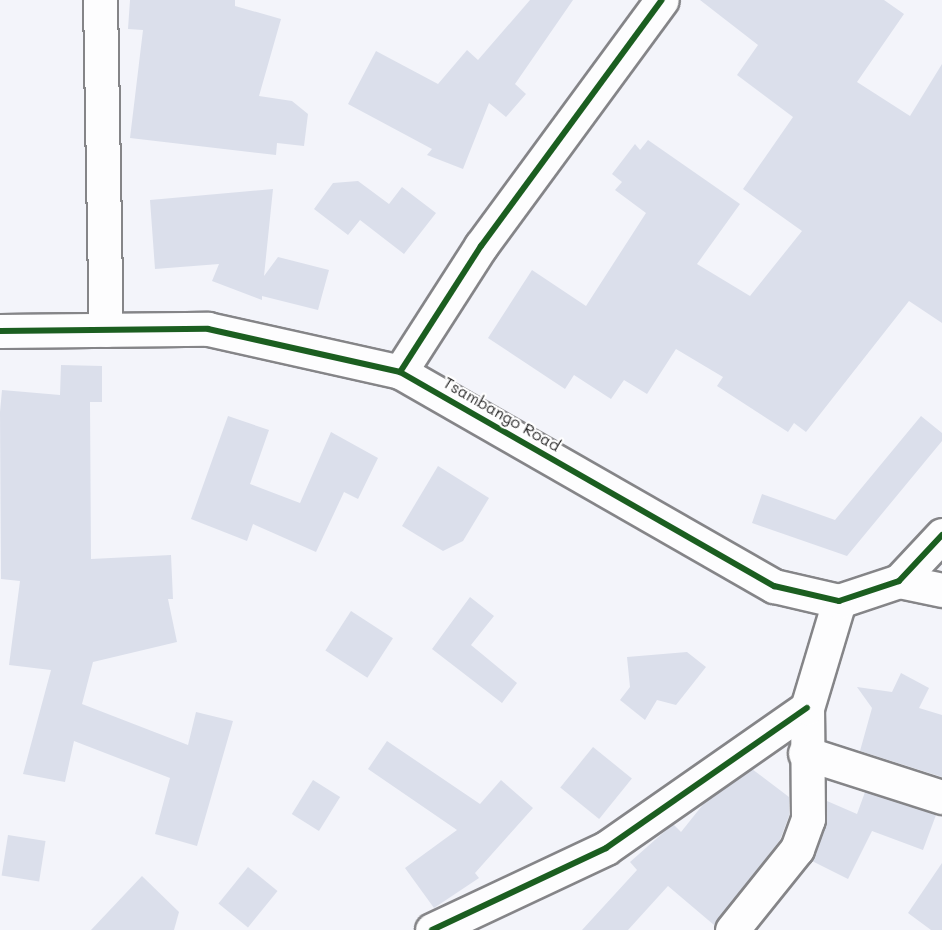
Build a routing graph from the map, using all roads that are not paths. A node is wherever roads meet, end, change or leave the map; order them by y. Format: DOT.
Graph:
graph roads {
  1 [pos="100,0"];
  2 [pos="662,0"];
  3 [pos="106,330"];
  4 [pos="0,331"];
  5 [pos="400,372"];
  6 [pos="942,535"];
  7 [pos="899,581"];
  8 [pos="942,590"];
  9 [pos="839,601"];
  10 [pos="807,708"];
  11 [pos="805,753"];
  12 [pos="942,797"];
  13 [pos="432,930"];
  14 [pos="732,930"];
  1 -- 3 [label="street"];
  2 -- 5 [label="street"];
  3 -- 4 [label="street, Tsambango Road"];
  3 -- 5 [label="street, Tsambango Road"];
  5 -- 9 [label="street, Tsambango Road"];
  6 -- 7 [label="street"];
  7 -- 8 [label="street"];
  7 -- 9 [label="street"];
  9 -- 10 [label="street"];
  10 -- 11 [label="street"];
  10 -- 13 [label="street"];
  11 -- 12 [label="street"];
  11 -- 14 [label="street"];
}
